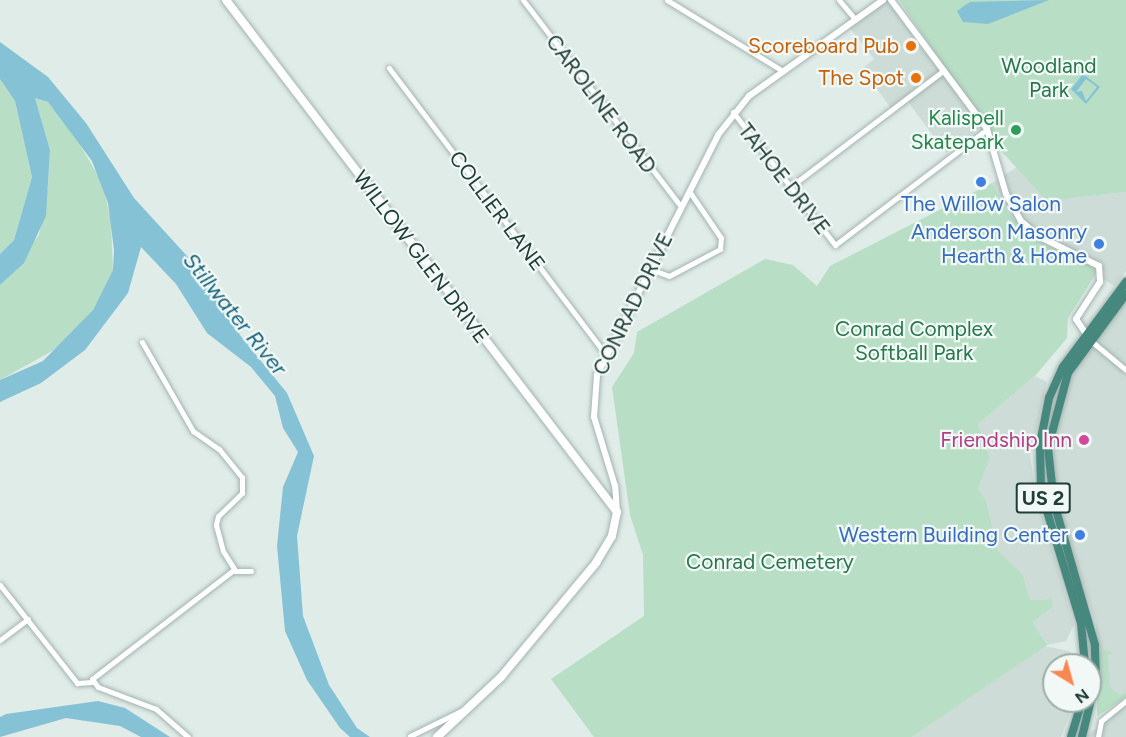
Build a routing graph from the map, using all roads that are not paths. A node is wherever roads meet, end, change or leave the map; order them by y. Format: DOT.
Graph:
graph roads {
  1 [pos="226,0"];
  2 [pos="523,0"];
  3 [pos="668,0"];
  4 [pos="839,0"];
  5 [pos="883,0"];
  6 [pos="891,0"];
  7 [pos="855,19"];
  8 [pos="389,68"];
  9 [pos="944,70"];
  10 [pos="783,71"];
  11 [pos="733,112"];
  12 [pos="987,129"];
  13 [pos="790,187"];
  14 [pos="689,191"];
  15 [pos="681,207"];
  16 [pos="650,269"];
  17 [pos="1126,282"];
  18 [pos="1126,294"];
  19 [pos="1087,338"];
  20 [pos="142,342"];
  21 [pos="605,354"];
  22 [pos="1126,370"];
  23 [pos="617,512"];
  24 [pos="235,570"];
  25 [pos="251,571"];
  26 [pos="0,585"];
  27 [pos="28,619"];
  28 [pos="0,640"];
  29 [pos="1084,653"];
  30 [pos="92,681"];
  31 [pos="477,701"];
  32 [pos="1126,701"];
  33 [pos="1078,713"];
  34 [pos="1101,722"];
  35 [pos="1088,724"];
  36 [pos="410,736"];
  37 [pos="188,737"];
  38 [pos="437,737"];
  39 [pos="1071,737"];
  40 [pos="1082,737"];
  41 [pos="1098,737"];
  1 -- 23 [label="main road, WILLOW GLEN DRIVE"];
  2 -- 15 [label="street, CAROLINE ROAD"];
  3 -- 10 [label="street"];
  4 -- 7 [label="street"];
  5 -- 7 [label="street, CONRAD DRIVE"];
  6 -- 9 [label="street"];
  7 -- 10 [label="street, CONRAD DRIVE"];
  8 -- 21 [label="street, COLLIER LANE"];
  9 -- 12 [label="street"];
  9 -- 13 [label="street"];
  10 -- 11 [label="street, CONRAD DRIVE"];
  11 -- 13 [label="street, TAHOE DRIVE"];
  11 -- 14 [label="street, CONRAD DRIVE"];
  12 -- 13 [label="street, TAHOE DRIVE"];
  12 -- 19 [label="street"];
  14 -- 15 [label="street, CONRAD DRIVE"];
  14 -- 16 [label="street"];
  15 -- 16 [label="street, CONRAD DRIVE"];
  16 -- 21 [label="street, CONRAD DRIVE"];
  17 -- 19 [label="highway, US 2"];
  18 -- 19 [label="highway, US 2"];
  19 -- 22 [label="street"];
  19 -- 29 [label="highway, US 2"];
  19 -- 35 [label="highway, US 2"];
  20 -- 24 [label="street"];
  21 -- 23 [label="street, CONRAD DRIVE"];
  23 -- 31 [label="main road, CONRAD DRIVE"];
  24 -- 25 [label="street"];
  24 -- 30 [label="street"];
  26 -- 27 [label="street"];
  27 -- 28 [label="street"];
  27 -- 30 [label="street"];
  30 -- 37 [label="street"];
  31 -- 36 [label="street"];
  31 -- 38 [label="main road, CONRAD DRIVE"];
  32 -- 34 [label="street"];
  33 -- 39 [label="highway"];
  34 -- 35 [label="street"];
  34 -- 41 [label="street"];
  35 -- 40 [label="highway, US 2"];
}
